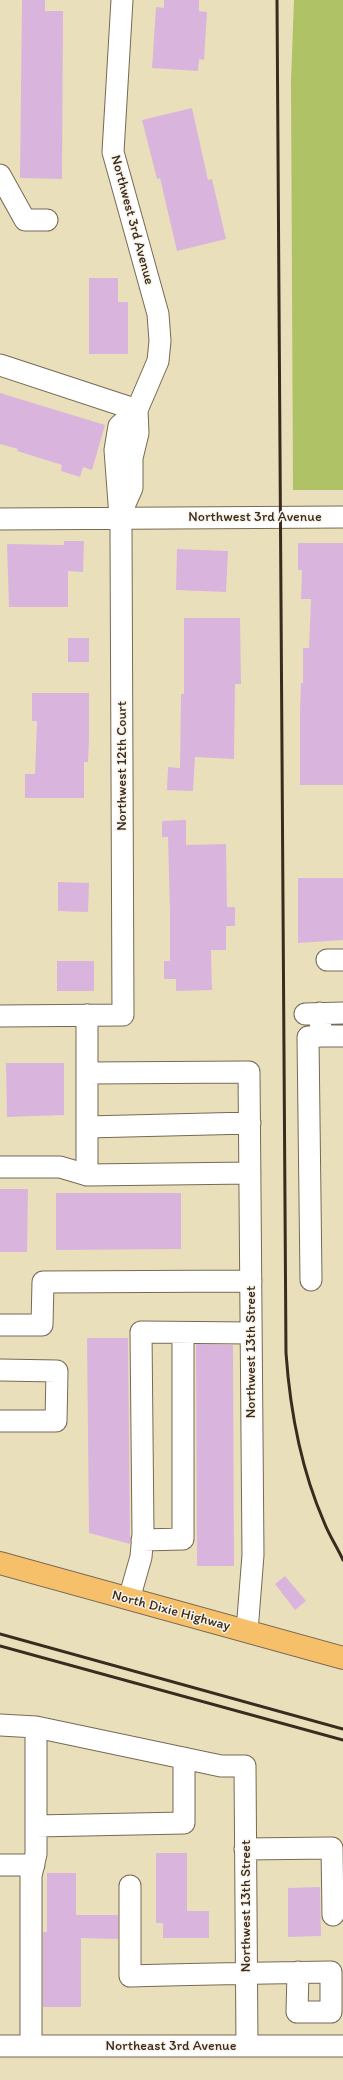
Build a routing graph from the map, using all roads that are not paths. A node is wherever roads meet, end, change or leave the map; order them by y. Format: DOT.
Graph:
graph roads {
  1 [pos="122,0"];
  2 [pos="0,175"];
  3 [pos="47,220"];
  4 [pos="0,365"];
  5 [pos="137,410"];
  6 [pos="343,517"];
  7 [pos="119,518"];
  8 [pos="0,519"];
  9 [pos="343,1013"];
  10 [pos="0,1016"];
  11 [pos="87,1016"];
  12 [pos="320,1036"];
  13 [pos="343,1036"];
  14 [pos="87,1073"];
  15 [pos="250,1123"];
  16 [pos="87,1127"];
  17 [pos="0,1167"];
  18 [pos="250,1173"];
  19 [pos="87,1175"];
  20 [pos="311,1280"];
  21 [pos="251,1281"];
  22 [pos="0,1325"];
  23 [pos="183,1333"];
  24 [pos="251,1333"];
  25 [pos="0,1370"];
  26 [pos="0,1421"];
  27 [pos="142,1540"];
  28 [pos="0,1563"];
  29 [pos="129,1599"];
  30 [pos="247,1632"];
  31 [pos="343,1658"];
  32 [pos="0,1725"];
  33 [pos="36,1727"];
  34 [pos="184,1758"];
  35 [pos="36,1826"];
  36 [pos="245,1849"];
  37 [pos="34,1864"];
  38 [pos="0,1865"];
  39 [pos="130,1886"];
  40 [pos="333,1915"];
  41 [pos="298,1972"];
  42 [pos="246,1973"];
  43 [pos="0,2046"];
  44 [pos="32,2046"];
  45 [pos="246,2046"];
  46 [pos="343,2046"];
  1 -- 5 [label="street, Northwest 3rd Avenue"];
  2 -- 3 [label="street"];
  4 -- 5 [label="street"];
  5 -- 7 [label="street, Northwest 3rd Avenue"];
  6 -- 7 [label="street, Northwest 3rd Avenue"];
  7 -- 8 [label="street, Northwest 3rd Avenue"];
  7 -- 11 [label="street, Northwest 12th Court"];
  9 -- 12 [label="street"];
  10 -- 11 [label="street"];
  11 -- 14 [label="street"];
  12 -- 13 [label="street"];
  12 -- 20 [label="street"];
  14 -- 15 [label="street, Northwest 13th Street"];
  14 -- 16 [label="street"];
  15 -- 16 [label="street"];
  15 -- 18 [label="street, Northwest 13th Street"];
  16 -- 19 [label="street"];
  17 -- 19 [label="street"];
  18 -- 19 [label="street"];
  18 -- 21 [label="street, Northwest 13th Street"];
  21 -- 22 [label="street"];
  21 -- 24 [label="street, Northwest 13th Street"];
  23 -- 24 [label="street"];
  23 -- 27 [label="street"];
  23 -- 27 [label="street"];
  24 -- 30 [label="street, Northwest 13th Street"];
  25 -- 26 [label="street"];
  27 -- 29 [label="street"];
  28 -- 29 [label="main road, North Dixie Highway"];
  29 -- 30 [label="main road, North Dixie Highway"];
  30 -- 31 [label="main road, North Dixie Highway"];
  32 -- 33 [label="street"];
  33 -- 34 [label="street"];
  33 -- 35 [label="street"];
  34 -- 35 [label="street"];
  34 -- 36 [label="street, Northwest 13th Street"];
  35 -- 37 [label="street"];
  36 -- 40 [label="street"];
  36 -- 42 [label="street, Northwest 13th Street"];
  37 -- 38 [label="street"];
  37 -- 44 [label="street"];
  39 -- 42 [label="street"];
  41 -- 42 [label="street"];
  42 -- 45 [label="street, Northwest 13th Street"];
  43 -- 44 [label="street, Northeast 3rd Avenue"];
  44 -- 45 [label="street, Northeast 3rd Avenue"];
  45 -- 46 [label="street, Northeast 3rd Avenue"];
}
